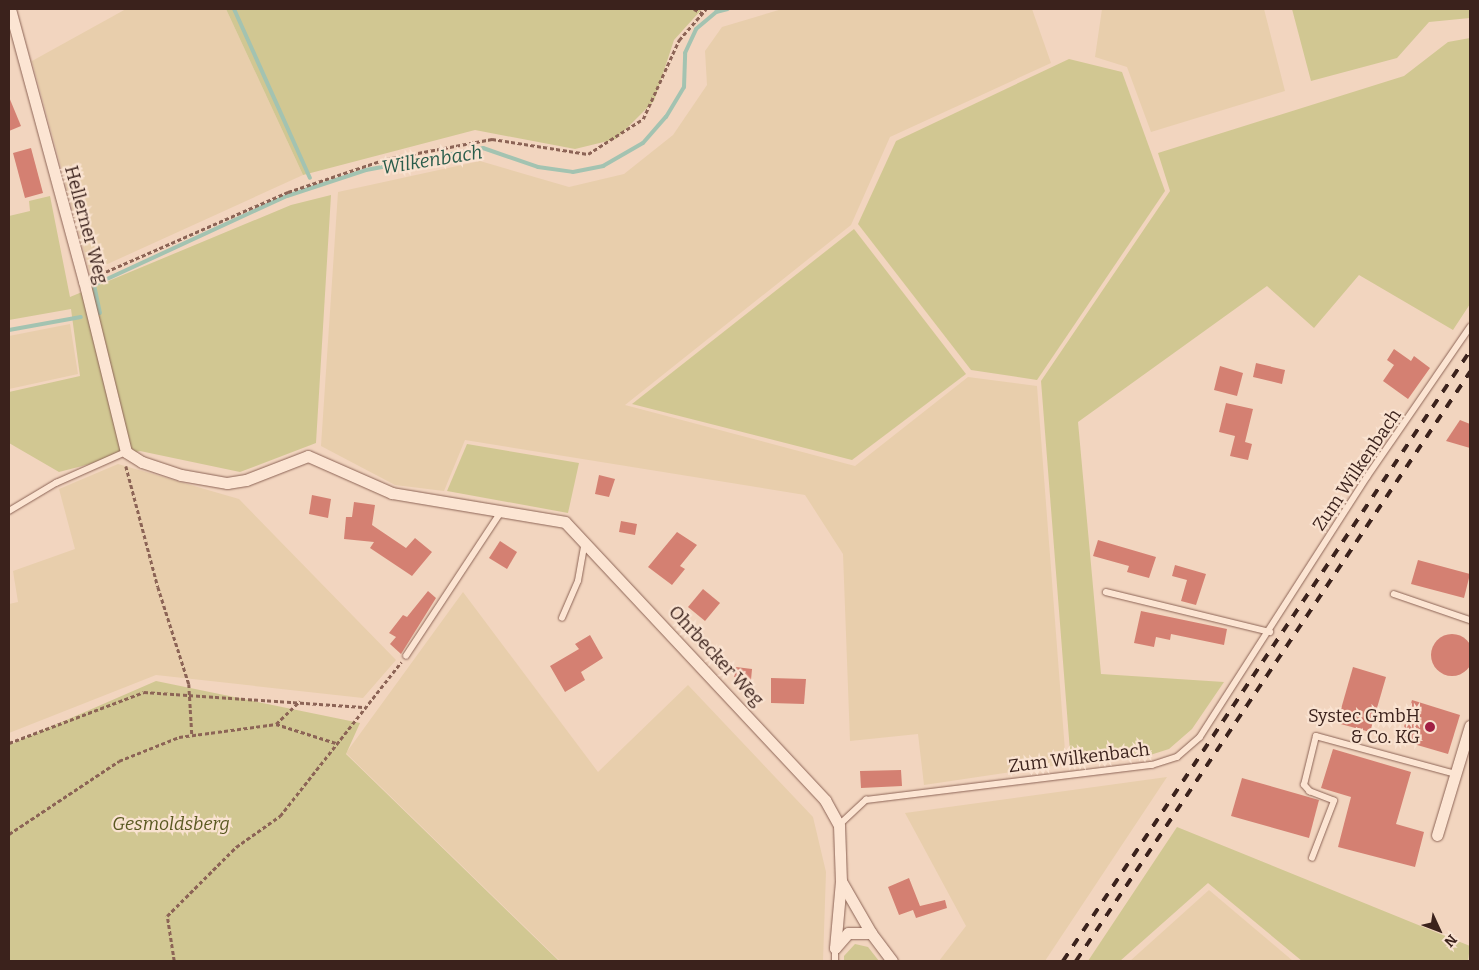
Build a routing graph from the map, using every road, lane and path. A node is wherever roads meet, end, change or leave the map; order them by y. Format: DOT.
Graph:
graph roads {
  1 [pos="10,9"];
  2 [pos="694,9"];
  3 [pos="706,9"];
  4 [pos="702,14"];
  5 [pos="84,281"];
  6 [pos="1470,327"];
  7 [pos="126,452"];
  8 [pos="502,510"];
  9 [pos="9,511"];
  10 [pos="585,542"];
  11 [pos="1106,592"];
  12 [pos="1394,594"];
  13 [pos="562,618"];
  14 [pos="1470,620"];
  15 [pos="1270,632"];
  16 [pos="406,656"];
  17 [pos="190,695"];
  18 [pos="301,700"];
  19 [pos="366,707"];
  20 [pos="276,724"];
  21 [pos="1470,726"];
  22 [pos="192,735"];
  23 [pos="336,742"];
  24 [pos="9,743"];
  25 [pos="1456,774"];
  26 [pos="839,825"];
  27 [pos="9,834"];
  28 [pos="1437,835"];
  29 [pos="1312,858"];
  30 [pos="841,881"];
  31 [pos="871,933"];
  32 [pos="835,948"];
  33 [pos="174,961"];
  34 [pos="835,961"];
  35 [pos="892,961"];
  1 -- 5 [label="street, Hellerner Weg"];
  2 -- 4 [label="path"];
  3 -- 4 [label="path"];
  4 -- 5 [label="path"];
  5 -- 7 [label="street, Hellerner Weg"];
  6 -- 15 [label="lane, Zum Wilkenbach"];
  7 -- 8 [label="street, Ohrbecker Weg"];
  7 -- 9 [label="lane"];
  7 -- 17 [label="path"];
  8 -- 10 [label="street, Ohrbecker Weg"];
  8 -- 16 [label="lane"];
  10 -- 13 [label="lane"];
  10 -- 26 [label="street, Ohrbecker Weg"];
  11 -- 15 [label="lane"];
  12 -- 14 [label="lane"];
  15 -- 26 [label="lane, Zum Wilkenbach"];
  16 -- 19 [label="path"];
  17 -- 18 [label="path"];
  17 -- 22 [label="path"];
  17 -- 24 [label="path"];
  18 -- 19 [label="path"];
  18 -- 20 [label="path"];
  19 -- 23 [label="path"];
  20 -- 22 [label="path"];
  20 -- 23 [label="path"];
  21 -- 25 [label="street"];
  22 -- 27 [label="path"];
  23 -- 33 [label="path"];
  25 -- 28 [label="street"];
  25 -- 29 [label="lane"];
  26 -- 30 [label="street"];
  30 -- 31 [label="street"];
  30 -- 32 [label="street"];
  31 -- 32 [label="street"];
  31 -- 35 [label="street"];
  32 -- 34 [label="lane"];
}
